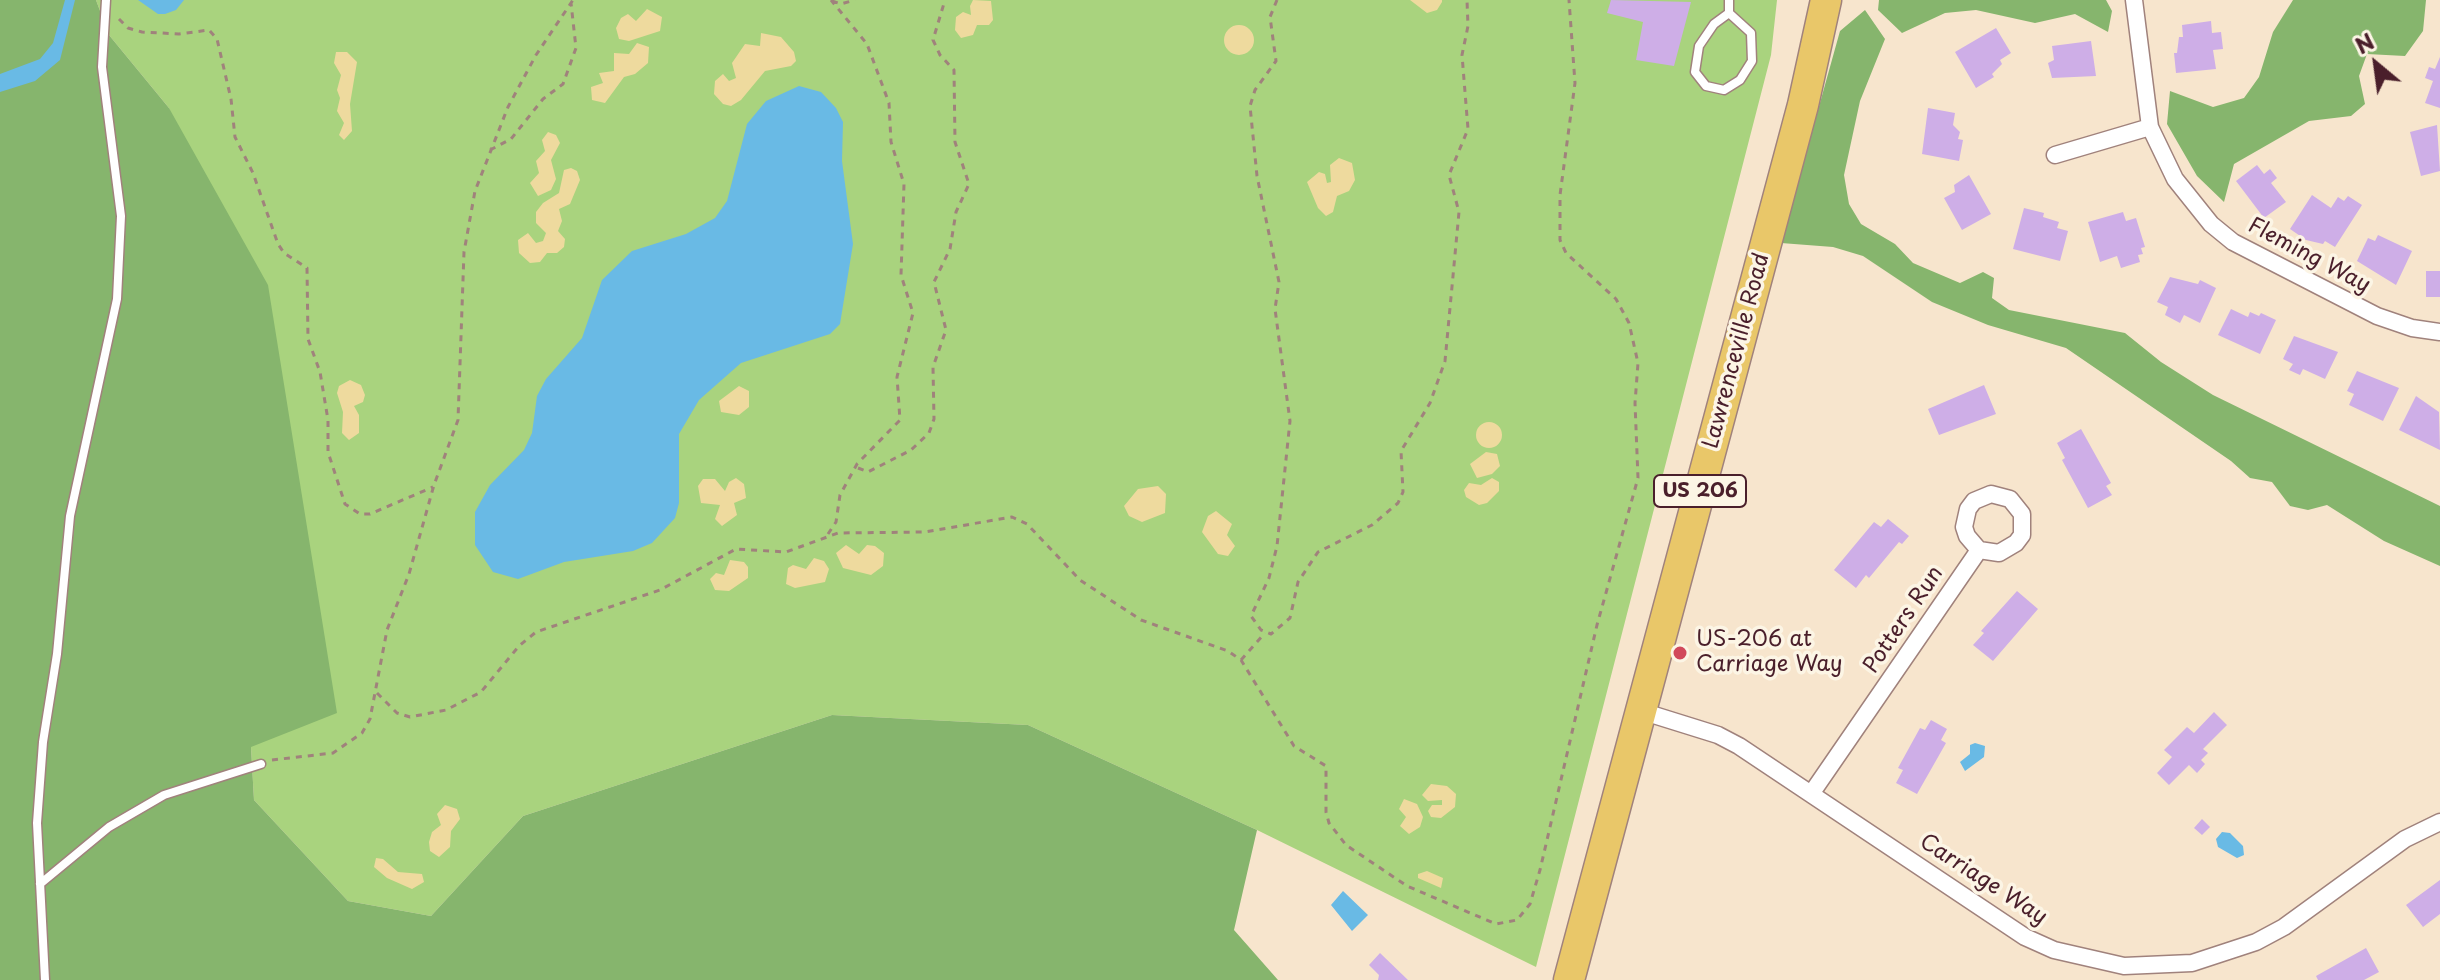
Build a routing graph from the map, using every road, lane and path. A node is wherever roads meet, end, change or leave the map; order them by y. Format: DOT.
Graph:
graph roads {
  1 [pos="106,0"];
  2 [pos="855,0"];
  3 [pos="945,0"];
  4 [pos="1277,0"];
  5 [pos="1467,0"];
  6 [pos="1569,0"];
  7 [pos="1729,0"];
  8 [pos="1826,0"];
  9 [pos="2134,0"];
  10 [pos="572,1"];
  11 [pos="831,1"];
  12 [pos="1729,13"];
  13 [pos="116,14"];
  14 [pos="2150,127"];
  15 [pos="488,151"];
  16 [pos="2055,155"];
  17 [pos="2440,332"];
  18 [pos="857,464"];
  19 [pos="433,487"];
  20 [pos="825,536"];
  21 [pos="1979,550"];
  22 [pos="1265,633"];
  23 [pos="1241,660"];
  24 [pos="377,693"];
  25 [pos="1641,711"];
  26 [pos="261,764"];
  27 [pos="1811,794"];
  28 [pos="2440,822"];
  29 [pos="40,884"];
  30 [pos="45,980"];
  31 [pos="1569,980"];
  1 -- 29 [label="lane"];
  2 -- 11 [label="path"];
  3 -- 18 [label="path"];
  4 -- 22 [label="path"];
  5 -- 22 [label="path"];
  6 -- 23 [label="path"];
  7 -- 12 [label="lane"];
  8 -- 25 [label="highway, Lawrenceville Road / US 206"];
  9 -- 14 [label="street, Fleming Way"];
  10 -- 15 [label="path"];
  10 -- 15 [label="path"];
  11 -- 18 [label="path"];
  12 -- 12 [label="lane"];
  13 -- 19 [label="path"];
  14 -- 16 [label="street"];
  14 -- 17 [label="street, Fleming Way"];
  15 -- 19 [label="path"];
  18 -- 20 [label="path"];
  19 -- 24 [label="path"];
  20 -- 23 [label="path"];
  20 -- 24 [label="path"];
  21 -- 27 [label="street, Potters Run"];
  22 -- 23 [label="path"];
  24 -- 26 [label="path"];
  25 -- 27 [label="street, Carriage Way"];
  25 -- 31 [label="highway, Lawrenceville Road / US 206"];
  26 -- 29 [label="lane"];
  27 -- 28 [label="street, Carriage Way"];
  29 -- 30 [label="lane"];
}
